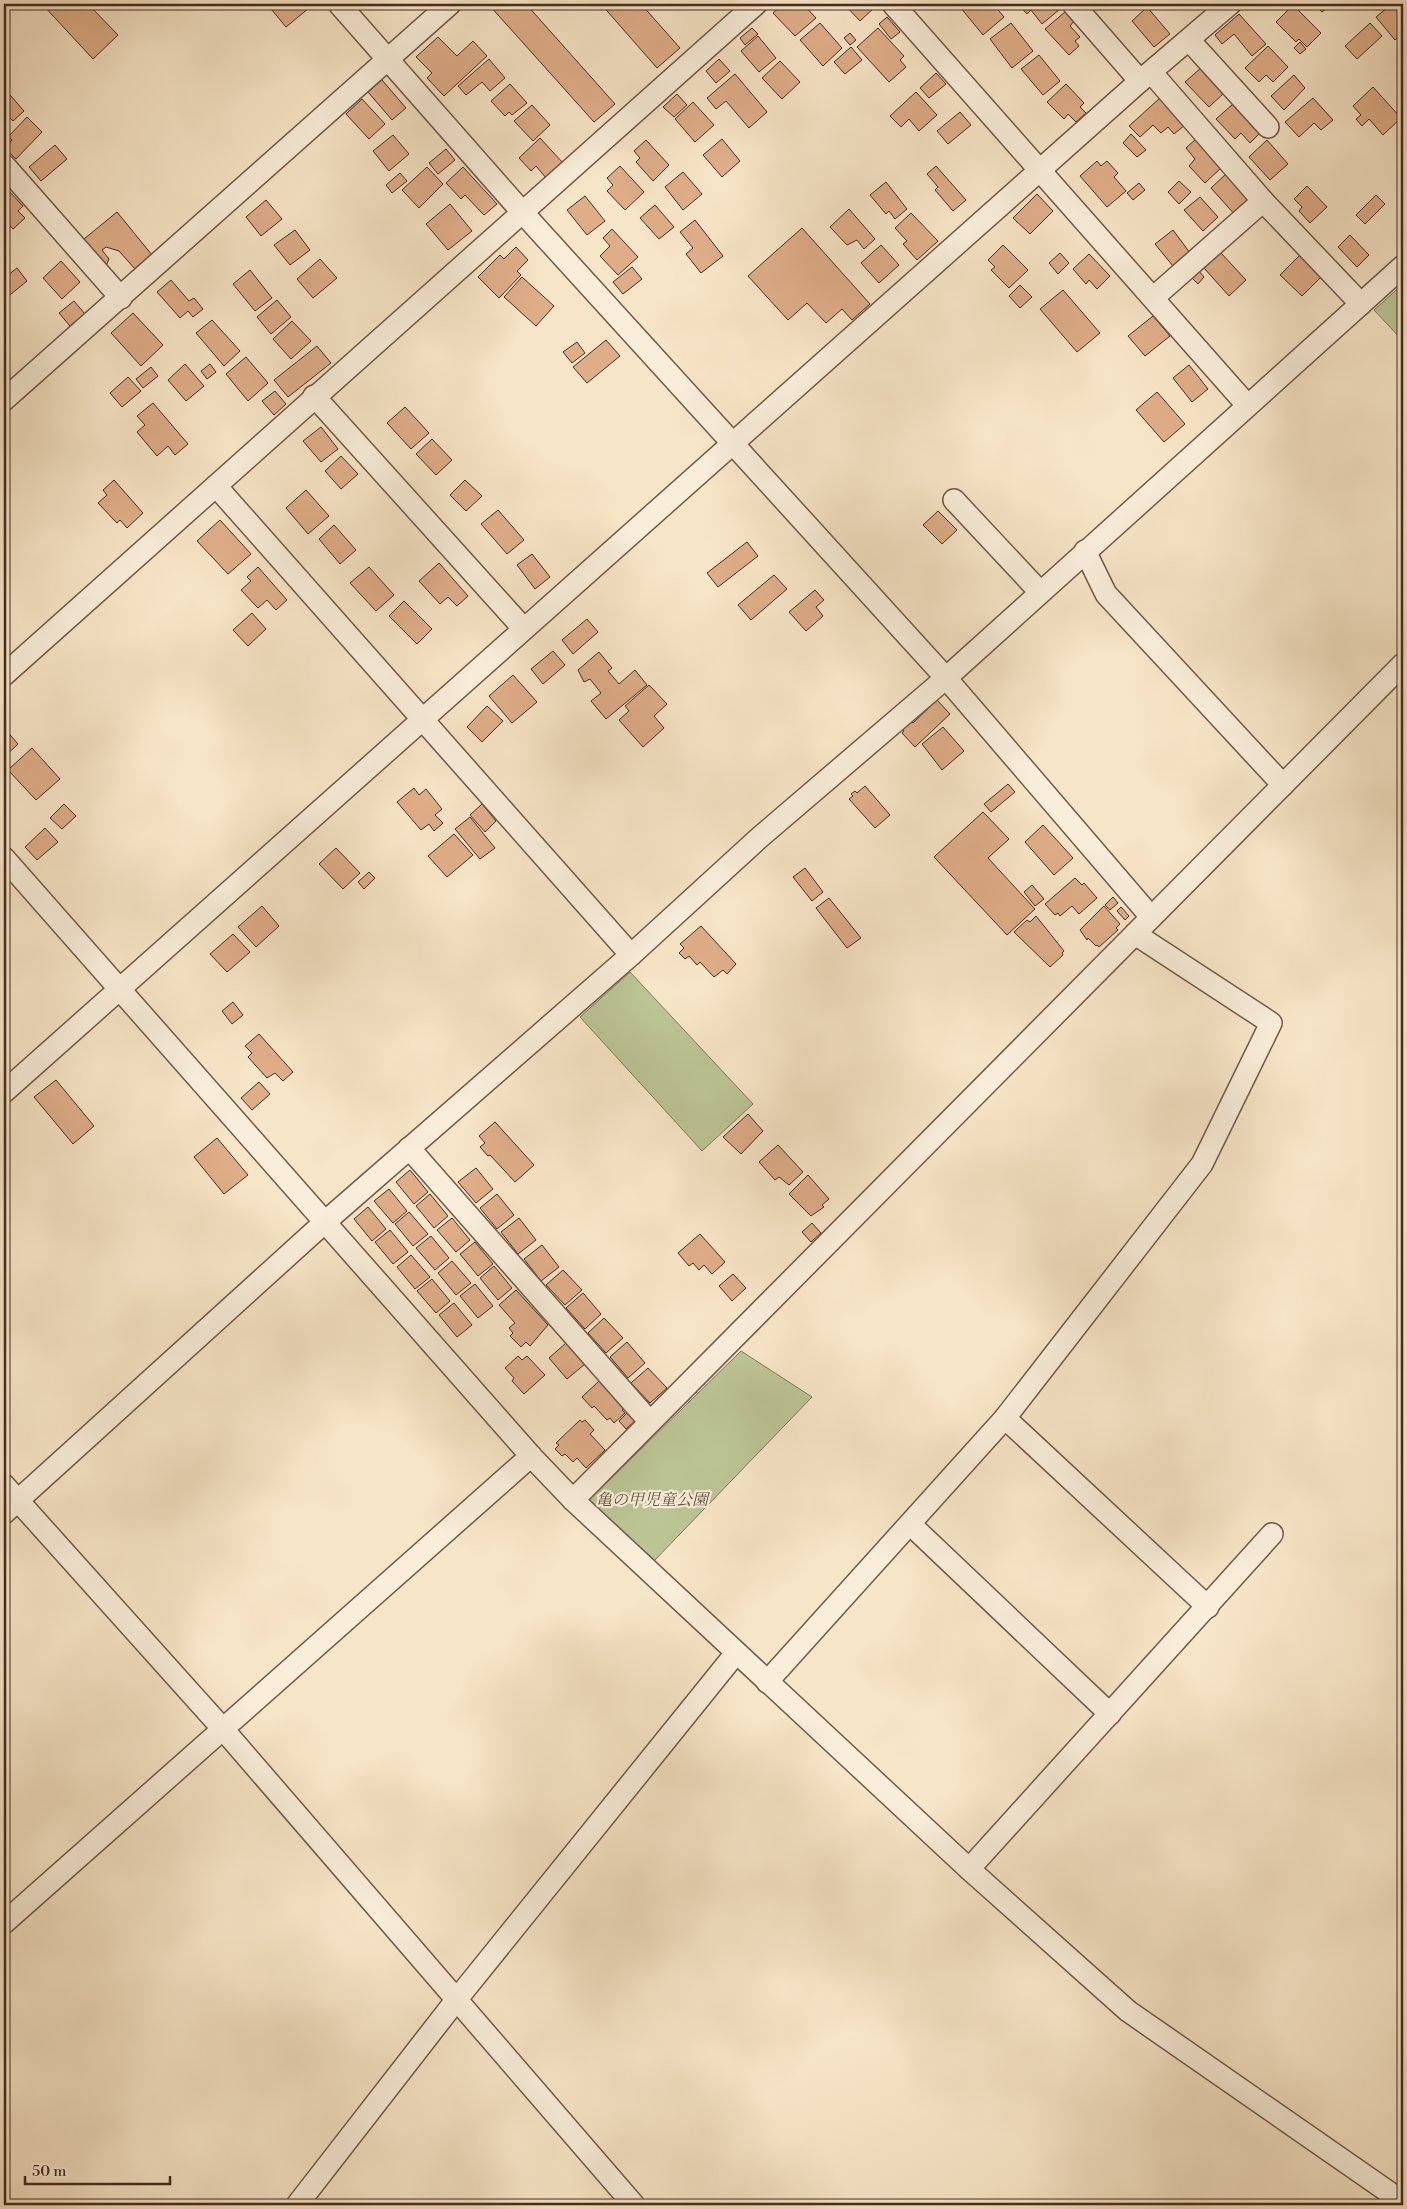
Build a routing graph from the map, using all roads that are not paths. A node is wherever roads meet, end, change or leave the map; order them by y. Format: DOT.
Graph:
graph roads {
  1 [pos="339,4"];
  2 [pos="450,4"];
  3 [pos="756,4"];
  4 [pos="893,4"];
  5 [pos="1073,4"];
  6 [pos="1230,4"];
  7 [pos="1189,40"];
  8 [pos="388,59"];
  9 [pos="1146,77"];
  10 [pos="1268,127"];
  11 [pos="4,165"];
  12 [pos="1040,171"];
  13 [pos="1264,201"];
  14 [pos="523,212"];
  15 [pos="1403,266"];
  16 [pos="120,298"];
  17 [pos="1154,298"];
  18 [pos="1360,304"];
  19 [pos="314,396"];
  20 [pos="4,400"];
  21 [pos="1248,405"];
  22 [pos="734,444"];
  23 [pos="216,486"];
  24 [pos="954,500"];
  25 [pos="1085,551"];
  26 [pos="1040,592"];
  27 [pos="524,629"];
  28 [pos="1403,664"];
  29 [pos="4,675"];
  30 [pos="946,678"];
  31 [pos="423,718"];
  32 [pos="1283,785"];
  33 [pos="4,858"];
  34 [pos="1151,917"];
  35 [pos="1135,934"];
  36 [pos="631,955"];
  37 [pos="119,988"];
  38 [pos="8,1080"];
  39 [pos="409,1148"];
  40 [pos="325,1222"];
  41 [pos="1005,1418"];
  42 [pos="650,1422"];
  43 [pos="531,1456"];
  44 [pos="4,1485"];
  45 [pos="573,1500"];
  46 [pos="11,1507"];
  47 [pos="910,1524"];
  48 [pos="1272,1534"];
  49 [pos="1208,1607"];
  50 [pos="736,1653"];
  51 [pos="767,1682"];
  52 [pos="1110,1714"];
  53 [pos="222,1728"];
  54 [pos="969,1869"];
  55 [pos="4,1923"];
  56 [pos="457,1999"];
  57 [pos="1403,2202"];
  58 [pos="297,2205"];
  59 [pos="634,2205"];
  1 -- 8 [label="street"];
  2 -- 8 [label="street"];
  3 -- 14 [label="street"];
  4 -- 12 [label="street"];
  5 -- 9 [label="street"];
  6 -- 7 [label="street"];
  7 -- 9 [label="street"];
  7 -- 10 [label="street"];
  8 -- 14 [label="street"];
  8 -- 16 [label="street"];
  9 -- 12 [label="street"];
  9 -- 13 [label="street"];
  11 -- 16 [label="street"];
  12 -- 17 [label="street"];
  12 -- 22 [label="street"];
  13 -- 17 [label="street"];
  13 -- 18 [label="street"];
  14 -- 19 [label="street"];
  14 -- 22 [label="street"];
  15 -- 18 [label="street"];
  16 -- 20 [label="street"];
  17 -- 21 [label="street"];
  18 -- 21 [label="street"];
  19 -- 23 [label="street"];
  19 -- 27 [label="street"];
  21 -- 25 [label="street"];
  22 -- 27 [label="street"];
  22 -- 30 [label="street"];
  23 -- 29 [label="street"];
  23 -- 31 [label="street"];
  24 -- 26 [label="street"];
  25 -- 26 [label="street"];
  25 -- 32 [label="street"];
  26 -- 30 [label="street"];
  27 -- 31 [label="street"];
  28 -- 32 [label="street"];
  30 -- 34 [label="street"];
  30 -- 36 [label="street"];
  31 -- 36 [label="street"];
  31 -- 37 [label="street"];
  32 -- 34 [label="street"];
  33 -- 37 [label="street"];
  34 -- 35 [label="street"];
  35 -- 41 [label="street"];
  35 -- 42 [label="street"];
  36 -- 39 [label="street"];
  37 -- 38 [label="street"];
  37 -- 40 [label="street"];
  39 -- 40 [label="street"];
  39 -- 42 [label="street"];
  40 -- 43 [label="street"];
  40 -- 46 [label="street"];
  41 -- 47 [label="street"];
  41 -- 49 [label="street"];
  42 -- 45 [label="street"];
  43 -- 45 [label="street"];
  43 -- 53 [label="street"];
  44 -- 46 [label="street"];
  45 -- 50 [label="street"];
  46 -- 53 [label="street"];
  47 -- 51 [label="street"];
  47 -- 52 [label="street"];
  48 -- 49 [label="street"];
  49 -- 52 [label="street"];
  50 -- 51 [label="street"];
  50 -- 56 [label="street"];
  51 -- 54 [label="street"];
  52 -- 54 [label="street"];
  53 -- 55 [label="street"];
  53 -- 56 [label="street"];
  54 -- 57 [label="street"];
  56 -- 58 [label="street"];
  56 -- 59 [label="street"];
}
